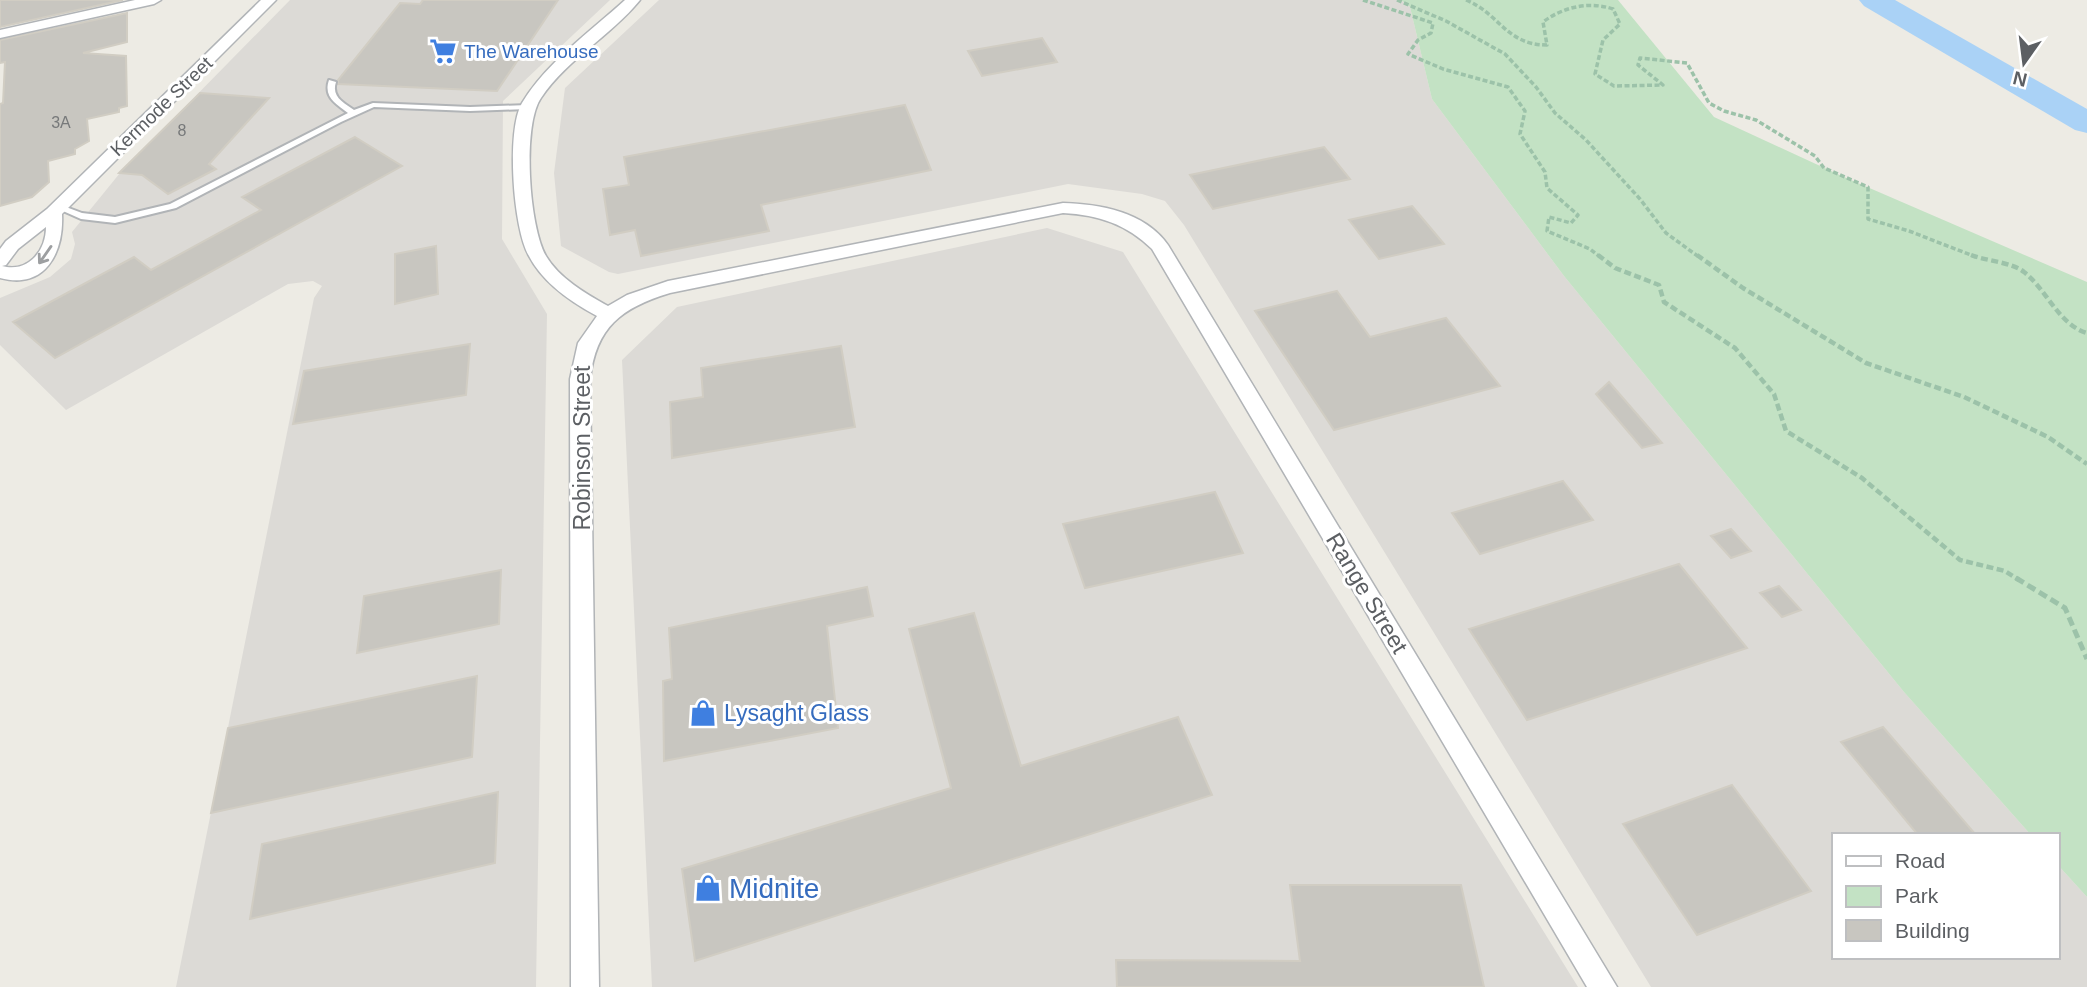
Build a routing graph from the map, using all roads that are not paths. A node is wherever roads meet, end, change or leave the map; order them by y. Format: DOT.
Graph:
graph roads {
  1 [pos="154,0"];
  2 [pos="269,0"];
  3 [pos="633,0"];
  4 [pos="0,34"];
  5 [pos="332,82"];
  6 [pos="528,107"];
  7 [pos="353,113"];
  8 [pos="55,210"];
  9 [pos="1117,214"];
  10 [pos="2,273"];
  11 [pos="609,315"];
  12 [pos="586,987"];
  13 [pos="1603,987"];
  1 -- 4 [label="street"];
  2 -- 8 [label="street, Kermode Street"];
  3 -- 6 [label="street"];
  5 -- 7 [label="lane"];
  6 -- 7 [label="lane"];
  6 -- 11 [label="street"];
  7 -- 8 [label="lane"];
  8 -- 10 [label="street, Kermode Street"];
  8 -- 10 [label="street, Kermode Street, one-way"];
  9 -- 11 [label="street, Robinson Street"];
  9 -- 13 [label="street, Range Street"];
  11 -- 12 [label="street, Robinson Street"];
}
